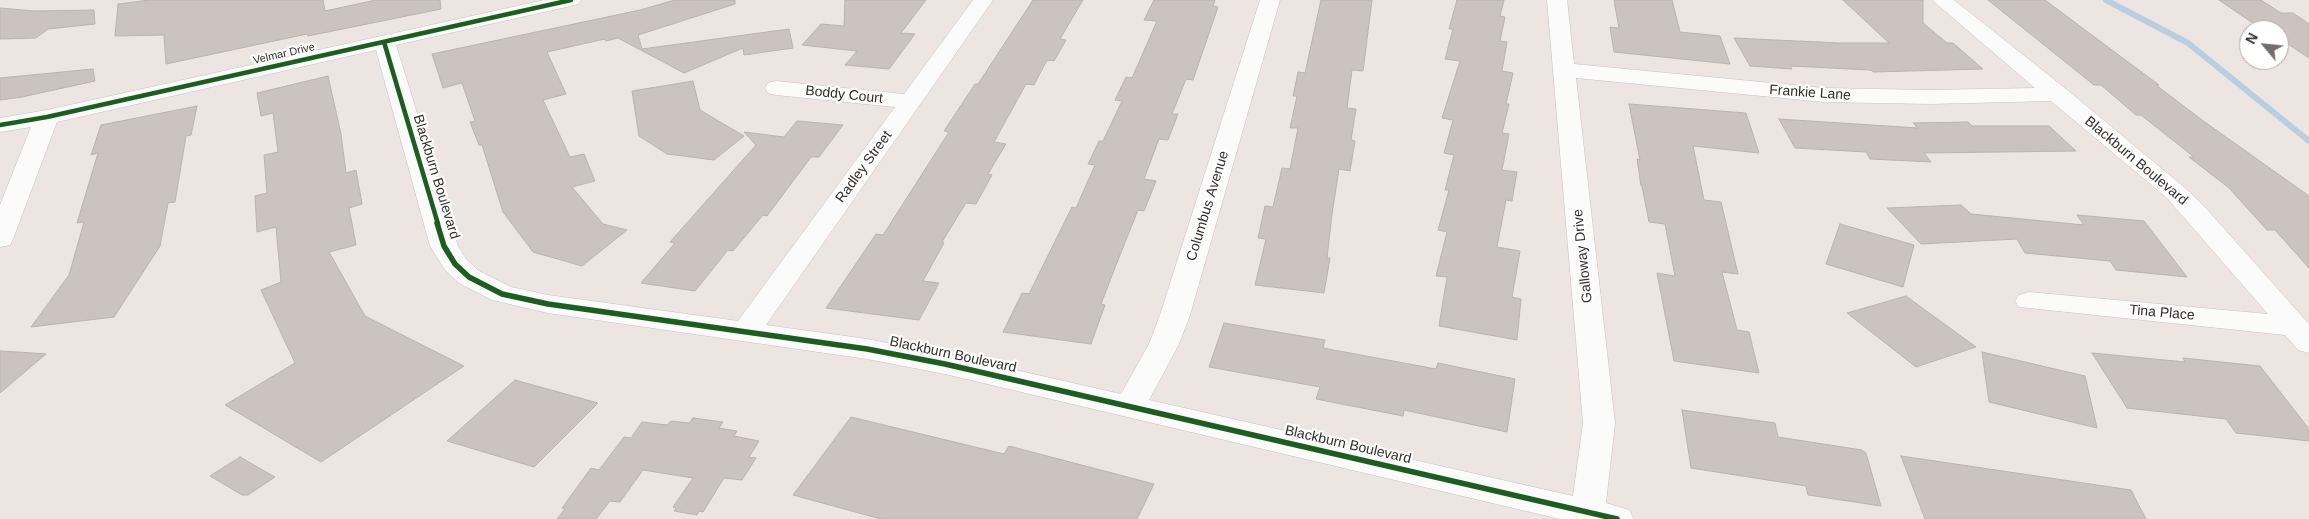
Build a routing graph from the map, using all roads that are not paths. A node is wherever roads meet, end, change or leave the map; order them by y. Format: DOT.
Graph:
graph roads {
  1 [pos="571,0"];
  2 [pos="983,0"];
  3 [pos="1270,0"];
  4 [pos="1557,0"];
  5 [pos="1942,0"];
  6 [pos="384,42"];
  7 [pos="1564,70"];
  8 [pos="776,88"];
  9 [pos="2058,94"];
  10 [pos="911,102"];
  11 [pos="47,117"];
  12 [pos="0,125"];
  13 [pos="0,239"];
  14 [pos="2029,301"];
  15 [pos="745,333"];
  16 [pos="2301,334"];
  17 [pos="1130,406"];
  18 [pos="1603,516"];
  1 -- 6 [label="street, Velmar Drive"];
  2 -- 10 [label="street, Radley Street"];
  3 -- 17 [label="street, Columbus Avenue"];
  4 -- 7 [label="street, Galloway Drive"];
  5 -- 9 [label="street, Blackburn Boulevard"];
  6 -- 11 [label="street, Velmar Drive"];
  6 -- 15 [label="street, Blackburn Boulevard"];
  7 -- 9 [label="street, Frankie Lane"];
  7 -- 18 [label="street, Galloway Drive"];
  8 -- 10 [label="street, Boddy Court"];
  9 -- 16 [label="street, Blackburn Boulevard"];
  10 -- 15 [label="street, Radley Street"];
  11 -- 12 [label="street, Velmar Drive"];
  11 -- 13 [label="street"];
  14 -- 16 [label="street, Tina Place"];
  15 -- 17 [label="street, Blackburn Boulevard"];
  17 -- 18 [label="street, Blackburn Boulevard"];
}
